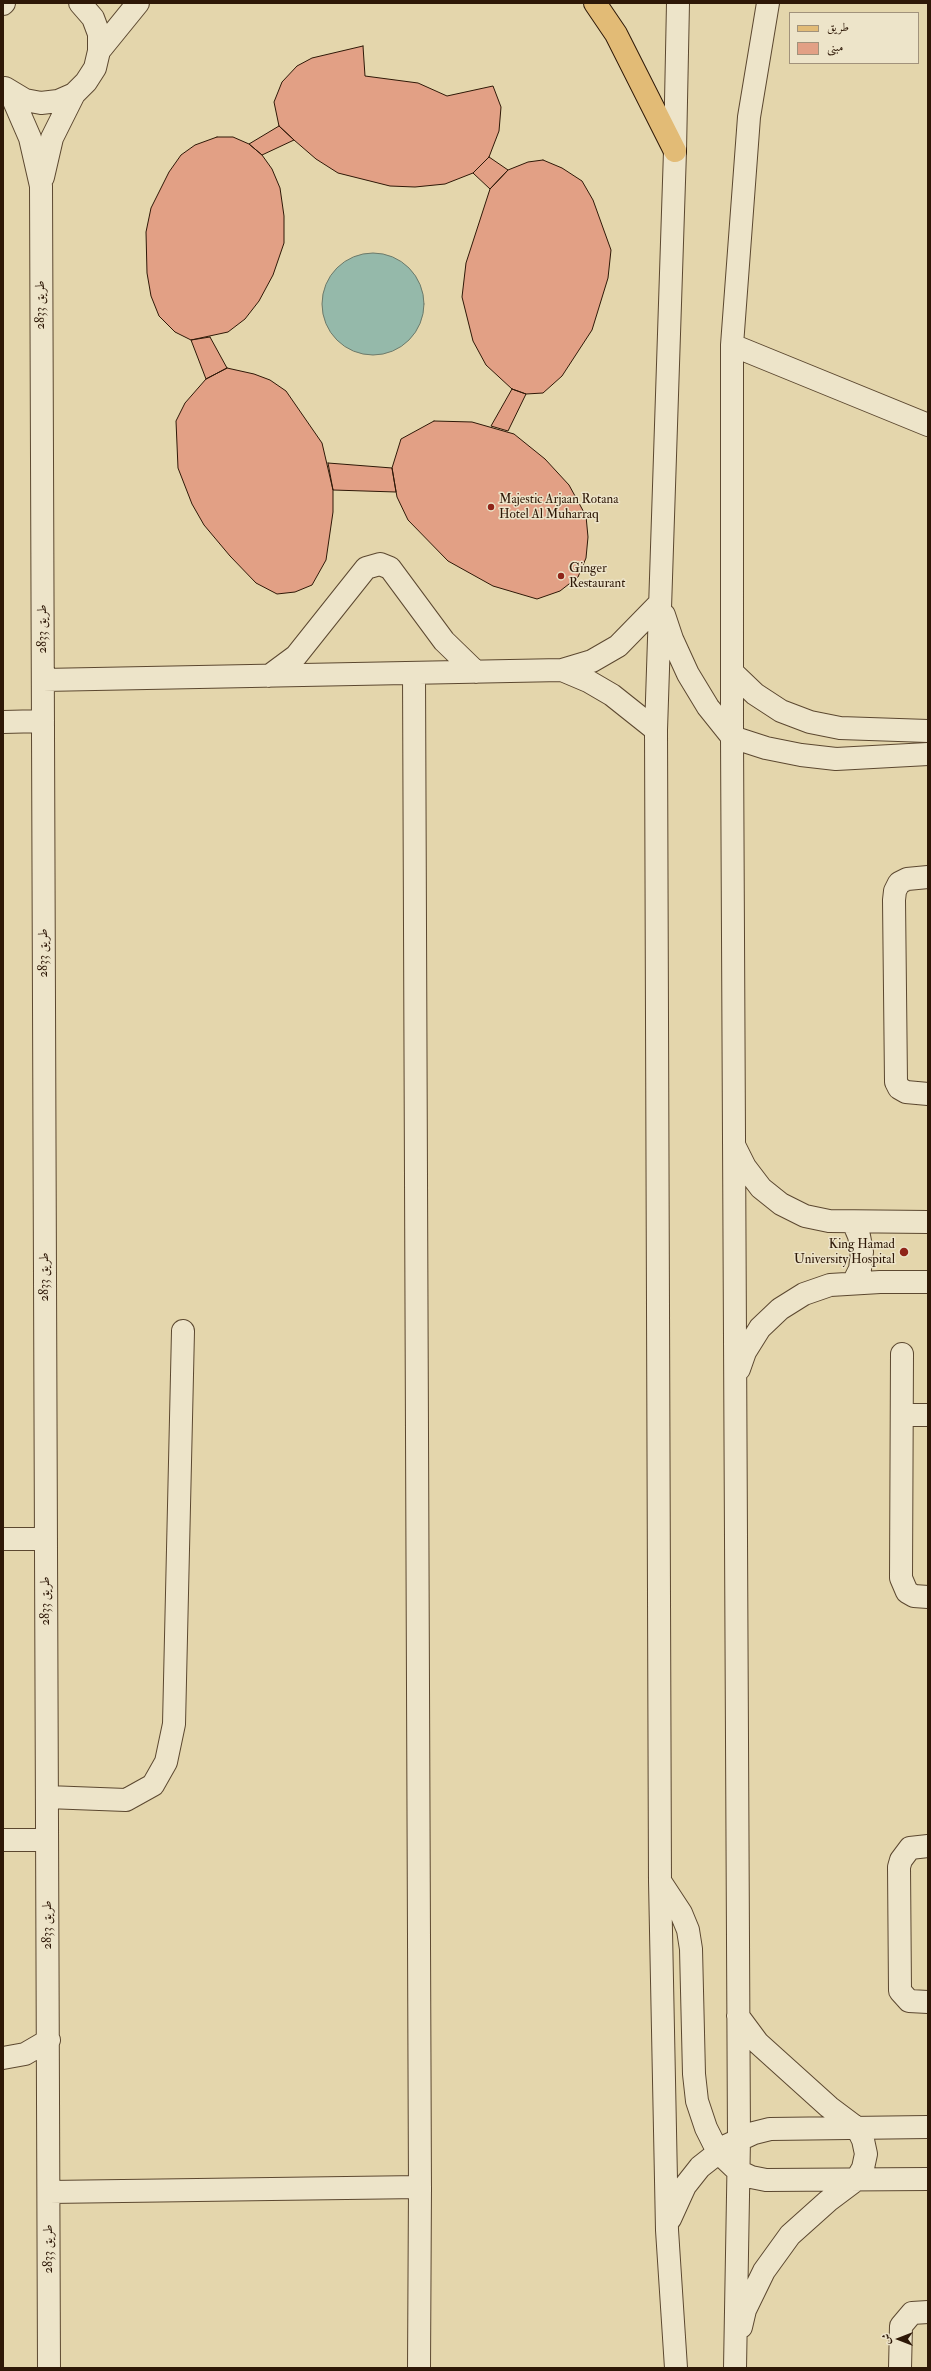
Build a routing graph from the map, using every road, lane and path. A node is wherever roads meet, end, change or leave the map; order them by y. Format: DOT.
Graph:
graph roads {
  1 [pos="80,3"];
  2 [pos="138,3"];
  3 [pos="595,3"];
  4 [pos="678,3"];
  5 [pos="768,3"];
  6 [pos="99,51"];
  7 [pos="6,89"];
  8 [pos="74,94"];
  9 [pos="675,151"];
  10 [pos="41,186"];
  11 [pos="732,345"];
  12 [pos="928,425"];
  13 [pos="660,603"];
  14 [pos="562,670"];
  15 [pos="476,672"];
  16 [pos="732,672"];
  17 [pos="414,673"];
  18 [pos="269,676"];
  19 [pos="43,680"];
  20 [pos="43,721"];
  21 [pos="3,722"];
  22 [pos="656,730"];
  23 [pos="928,731"];
  24 [pos="732,737"];
  25 [pos="928,754"];
  26 [pos="928,877"];
  27 [pos="928,1094"];
  28 [pos="734,1144"];
  29 [pos="853,1222"];
  30 [pos="928,1222"];
  31 [pos="928,1282"];
  32 [pos="853,1283"];
  33 [pos="183,1331"];
  34 [pos="902,1354"];
  35 [pos="736,1378"];
  36 [pos="902,1415"];
  37 [pos="928,1415"];
  38 [pos="3,1539"];
  39 [pos="46,1539"];
  40 [pos="928,1597"];
  41 [pos="47,1797"];
  42 [pos="3,1840"];
  43 [pos="47,1840"];
  44 [pos="928,1846"];
  45 [pos="660,1881"];
  46 [pos="928,2002"];
  47 [pos="738,2016"];
  48 [pos="49,2040"];
  49 [pos="3,2058"];
  50 [pos="928,2127"];
  51 [pos="856,2128"];
  52 [pos="739,2139"];
  53 [pos="718,2152"];
  54 [pos="738,2171"];
  55 [pos="928,2179"];
  56 [pos="856,2180"];
  57 [pos="420,2187"];
  58 [pos="49,2192"];
  59 [pos="667,2230"];
  60 [pos="928,2312"];
  61 [pos="734,2360"];
  62 [pos="50,2368"];
  63 [pos="419,2368"];
  64 [pos="676,2368"];
  65 [pos="900,2368"];
  1 -- 6 [label="street"];
  2 -- 6 [label="street"];
  3 -- 9 [label="main road"];
  4 -- 9 [label="street"];
  5 -- 11 [label="street"];
  6 -- 8 [label="street"];
  7 -- 8 [label="street"];
  7 -- 10 [label="street, طريق 2833"];
  8 -- 10 [label="street, طريق 2833"];
  9 -- 13 [label="street"];
  10 -- 19 [label="street, طريق 2833"];
  11 -- 12 [label="street"];
  11 -- 16 [label="street"];
  13 -- 14 [label="street"];
  13 -- 22 [label="street"];
  13 -- 24 [label="street"];
  14 -- 15 [label="street"];
  14 -- 22 [label="street"];
  15 -- 17 [label="street"];
  15 -- 18 [label="street"];
  16 -- 23 [label="street"];
  16 -- 24 [label="street"];
  17 -- 18 [label="street"];
  17 -- 57 [label="street"];
  18 -- 19 [label="street"];
  19 -- 20 [label="street, طريق 2833"];
  20 -- 21 [label="street"];
  20 -- 39 [label="street, طريق 2833"];
  22 -- 45 [label="street"];
  24 -- 25 [label="street"];
  24 -- 28 [label="street"];
  26 -- 27 [label="street"];
  28 -- 29 [label="street"];
  28 -- 35 [label="street"];
  29 -- 30 [label="street"];
  29 -- 32 [label="street"];
  31 -- 32 [label="street"];
  32 -- 35 [label="street"];
  33 -- 41 [label="street"];
  34 -- 36 [label="street"];
  35 -- 47 [label="street"];
  36 -- 37 [label="street"];
  36 -- 40 [label="street"];
  38 -- 39 [label="street"];
  39 -- 41 [label="street, طريق 2833"];
  41 -- 43 [label="street, طريق 2833"];
  42 -- 43 [label="street"];
  43 -- 48 [label="street, طريق 2833"];
  44 -- 46 [label="street"];
  45 -- 53 [label="street"];
  45 -- 59 [label="street"];
  47 -- 51 [label="street"];
  47 -- 52 [label="street"];
  48 -- 49 [label="street"];
  48 -- 58 [label="street, طريق 2833"];
  50 -- 51 [label="street"];
  51 -- 52 [label="street"];
  51 -- 56 [label="street"];
  52 -- 53 [label="street"];
  52 -- 54 [label="street"];
  53 -- 54 [label="street"];
  53 -- 59 [label="street"];
  54 -- 56 [label="street"];
  54 -- 61 [label="street"];
  55 -- 56 [label="street"];
  56 -- 61 [label="street"];
  57 -- 58 [label="street"];
  57 -- 63 [label="street"];
  58 -- 62 [label="street, طريق 2833"];
  59 -- 64 [label="street"];
  60 -- 65 [label="street"];
}
